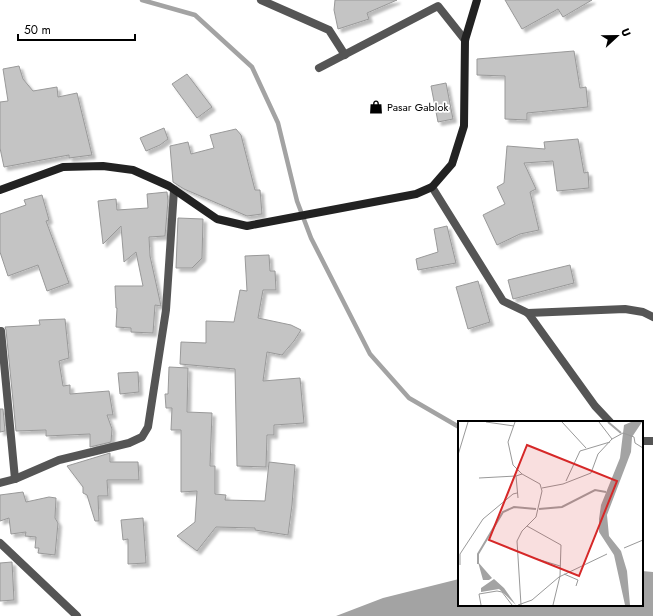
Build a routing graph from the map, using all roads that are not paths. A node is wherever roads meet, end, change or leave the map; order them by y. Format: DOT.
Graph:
graph roads {
  1 [pos="261,0"];
  2 [pos="477,0"];
  3 [pos="437,3"];
  4 [pos="465,40"];
  5 [pos="344,56"];
  6 [pos="319,68"];
  7 [pos="432,187"];
  8 [pos="0,190"];
  9 [pos="174,190"];
  10 [pos="528,313"];
  11 [pos="653,317"];
  12 [pos="0,331"];
  13 [pos="609,421"];
  14 [pos="15,479"];
  15 [pos="0,483"];
  16 [pos="0,543"];
  17 [pos="77,616"];
  1 -- 5 [label="street"];
  2 -- 4 [label="main road"];
  3 -- 4 [label="street"];
  3 -- 5 [label="street"];
  4 -- 7 [label="main road"];
  5 -- 6 [label="street"];
  7 -- 9 [label="main road"];
  7 -- 10 [label="street"];
  8 -- 9 [label="main road"];
  9 -- 14 [label="street"];
  10 -- 11 [label="street"];
  10 -- 13 [label="street"];
  12 -- 14 [label="street"];
  14 -- 15 [label="street"];
  16 -- 17 [label="street"];
}
